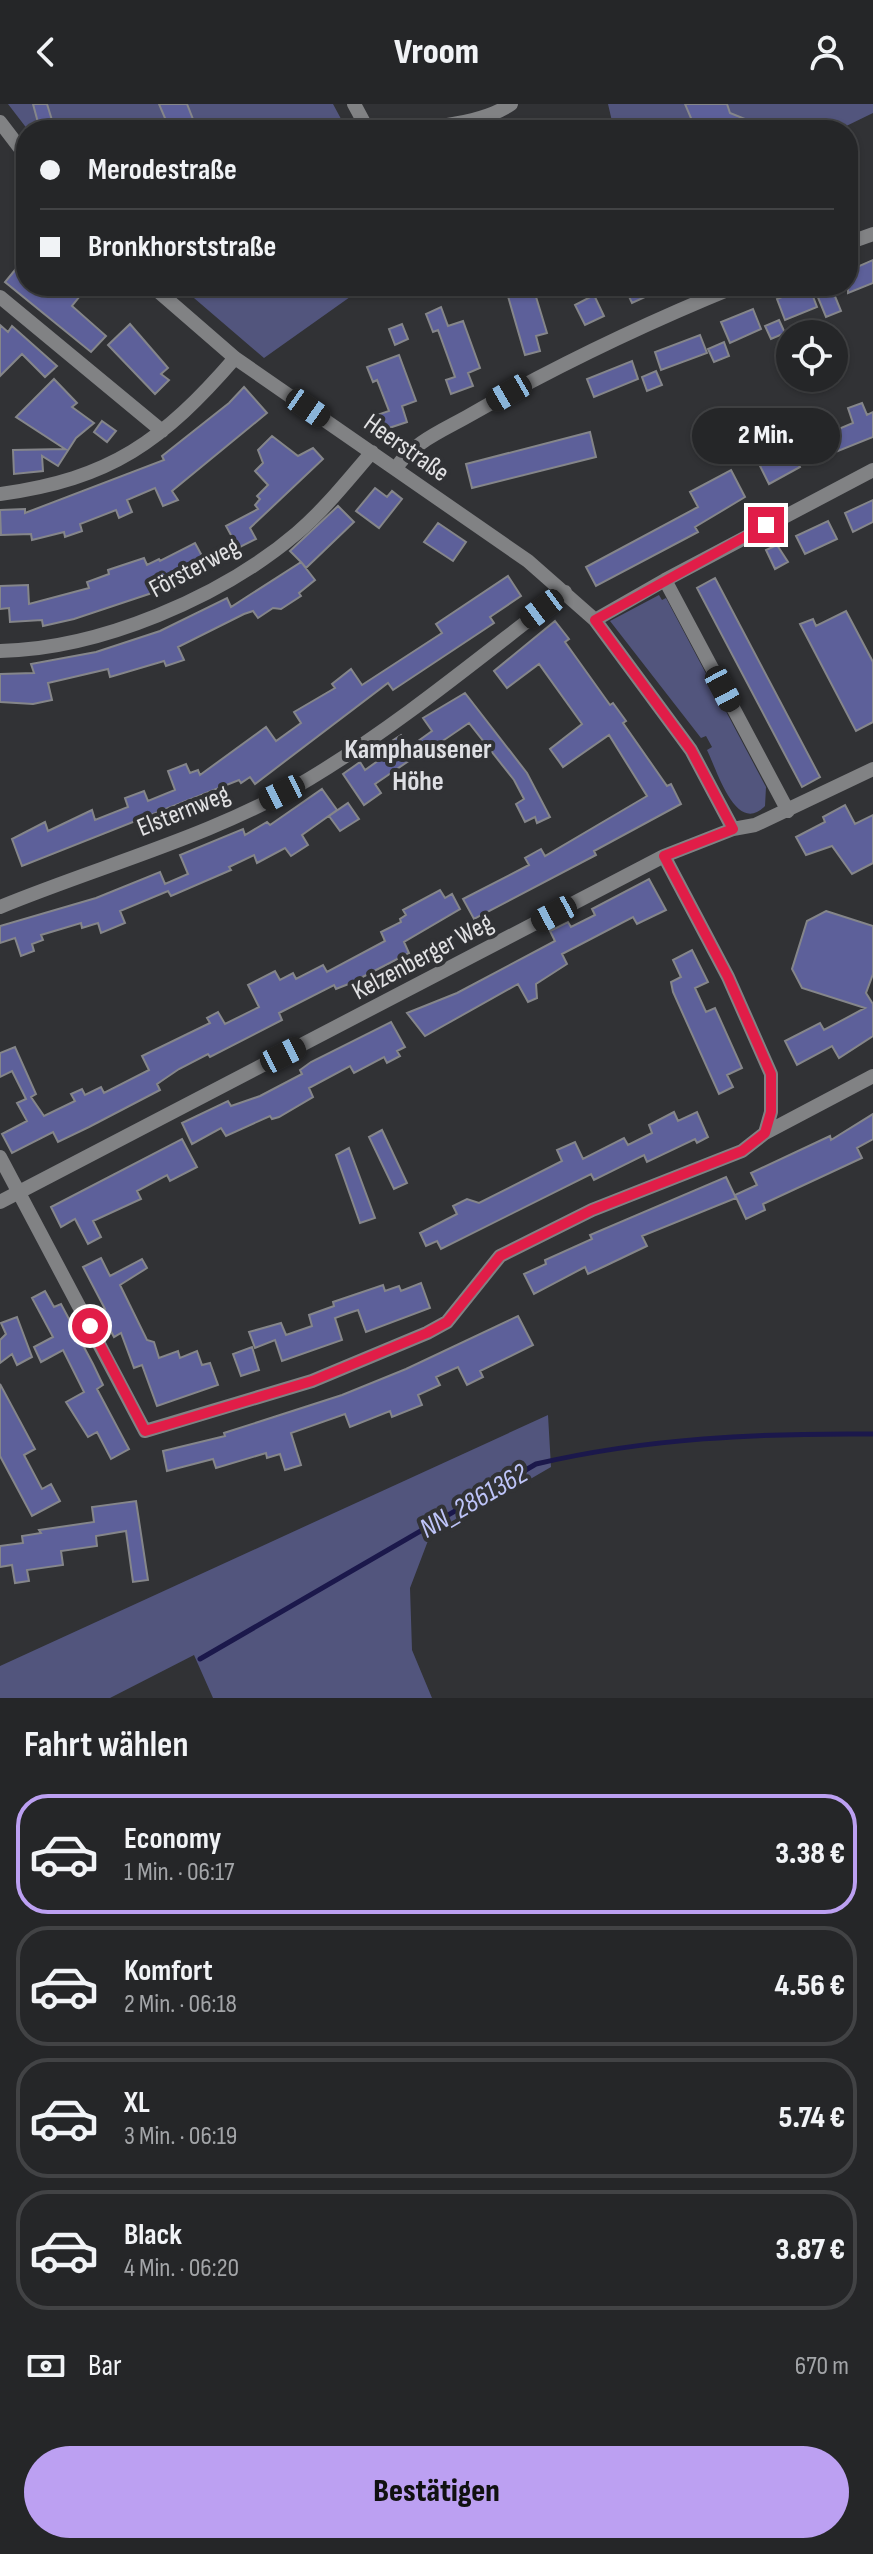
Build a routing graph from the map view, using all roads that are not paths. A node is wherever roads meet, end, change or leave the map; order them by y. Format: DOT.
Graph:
graph roads {
  1 [pos="511,104"];
  2 [pos="465,120"];
  3 [pos="0,122"];
  4 [pos="16,143"];
  5 [pos="164,296"];
  6 [pos="714,296"];
  7 [pos="0,297"];
  8 [pos="235,358"];
  9 [pos="162,431"];
  10 [pos="372,452"];
  11 [pos="396,468"];
  12 [pos="873,470"];
  13 [pos="0,494"];
  14 [pos="665,580"];
  15 [pos="565,592"];
  16 [pos="595,620"];
  17 [pos="0,651"];
  18 [pos="873,769"];
  19 [pos="788,811"];
  20 [pos="733,829"];
  21 [pos="664,856"];
  22 [pos="0,907"];
  23 [pos="873,1076"];
  24 [pos="765,1133"];
  25 [pos="0,1157"];
  26 [pos="16,1193"];
  27 [pos="0,1202"];
  1 -- 2 [label="street"];
  3 -- 4 [label="street"];
  5 -- 8 [label="street, Heerstraße"];
  6 -- 11 [label="street"];
  7 -- 9 [label="street"];
  8 -- 9 [label="street"];
  8 -- 10 [label="street, Heerstraße"];
  9 -- 13 [label="street"];
  10 -- 11 [label="street, Heerstraße"];
  10 -- 17 [label="street, Försterweg"];
  11 -- 15 [label="street, Heerstraße"];
  12 -- 14 [label="street"];
  14 -- 16 [label="street"];
  14 -- 19 [label="street"];
  15 -- 16 [label="street, Heerstraße"];
  15 -- 22 [label="street, Elsternweg"];
  16 -- 20 [label="street, Heerstraße"];
  18 -- 19 [label="street, Kelzenberger Weg"];
  19 -- 20 [label="street, Kelzenberger Weg"];
  20 -- 21 [label="street, Kelzenberger Weg"];
  21 -- 24 [label="street"];
  21 -- 26 [label="street, Kelzenberger Weg"];
  23 -- 24 [label="street"];
  24 -- 26 [label="street"];
  25 -- 26 [label="street"];
  26 -- 27 [label="street, Kelzenberger Weg"];
}
